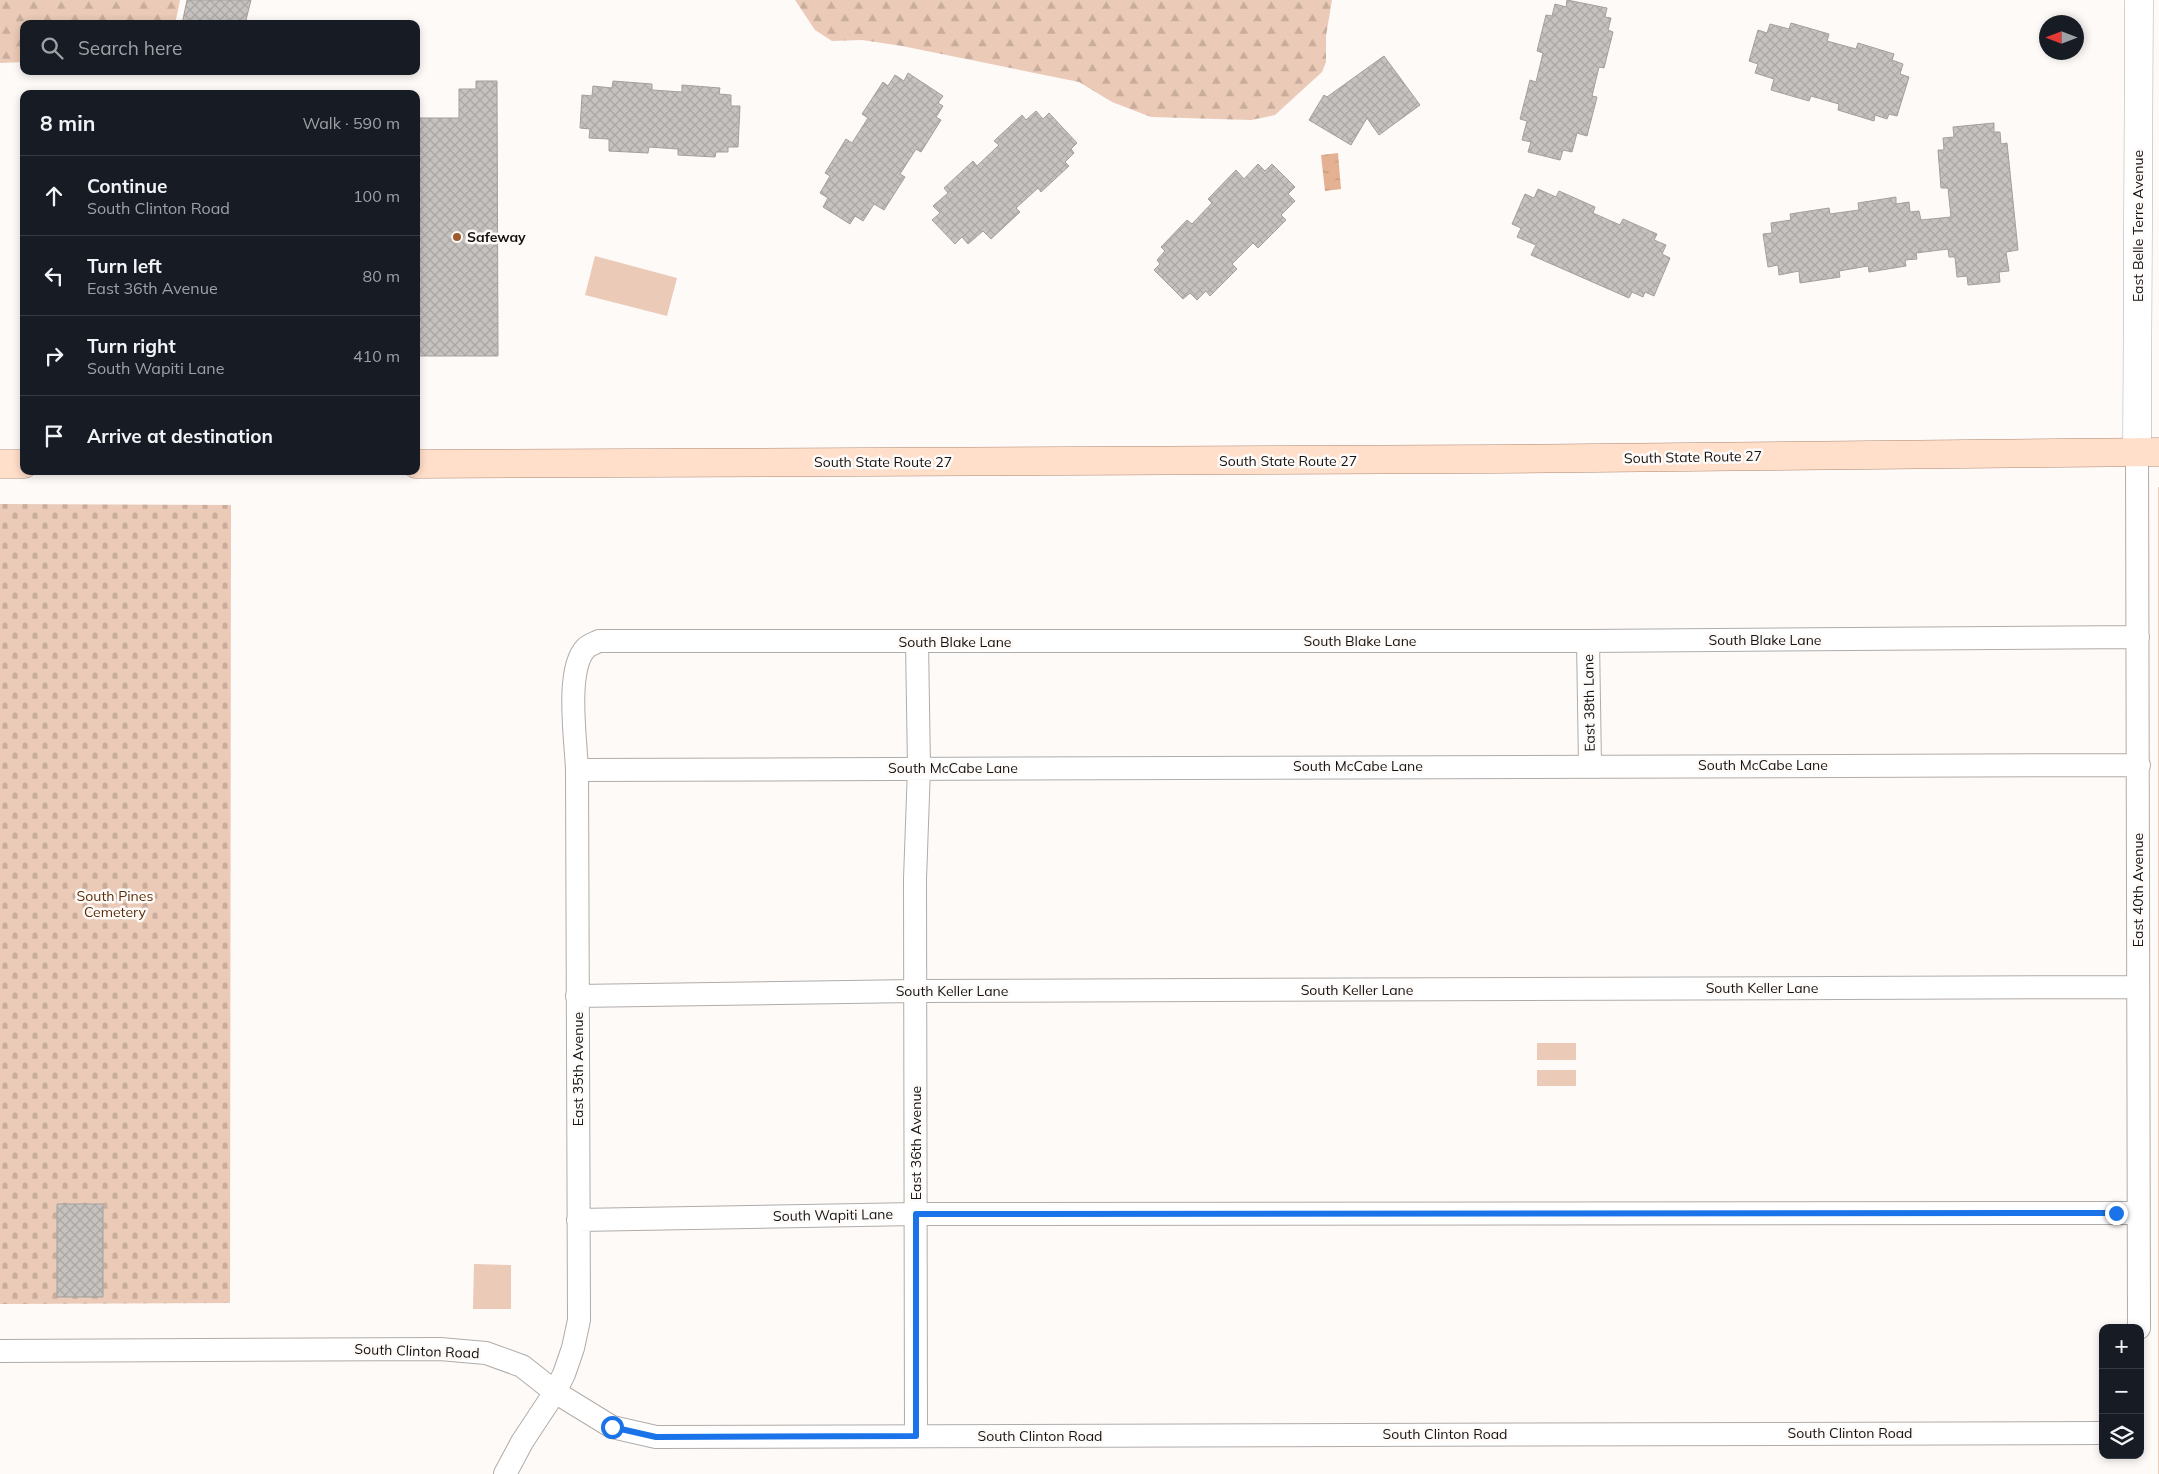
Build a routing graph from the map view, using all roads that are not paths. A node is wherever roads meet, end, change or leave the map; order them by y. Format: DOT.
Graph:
graph roads {
  1 [pos="2138,0"];
  2 [pos="2148,452"];
  3 [pos="0,464"];
  4 [pos="20,464"];
  5 [pos="420,464"];
  6 [pos="2138,638"];
  7 [pos="1588,641"];
  8 [pos="917,642"];
  9 [pos="585,649"];
  10 [pos="1590,765"];
  11 [pos="2139,765"];
  12 [pos="919,768"];
  13 [pos="577,770"];
  14 [pos="2138,987"];
  15 [pos="915,991"];
  16 [pos="577,996"];
  17 [pos="2138,1213"];
  18 [pos="916,1214"];
  19 [pos="578,1220"];
  20 [pos="2138,1324"];
  21 [pos="0,1351"];
  22 [pos="555,1392"];
  23 [pos="2099,1432"];
  24 [pos="916,1436"];
  25 [pos="505,1474"];
  1 -- 2 [label="street, East Belle Terre Avenue"];
  2 -- 5 [label="main road, South State Route 27"];
  2 -- 6 [label="street, East 40th Avenue"];
  3 -- 4 [label="main road"];
  6 -- 7 [label="street, South Blake Lane"];
  6 -- 11 [label="street, East 40th Avenue"];
  7 -- 8 [label="street, South Blake Lane"];
  7 -- 10 [label="street, East 38th Lane"];
  8 -- 9 [label="street, South Blake Lane"];
  8 -- 12 [label="street, East 36th Avenue"];
  9 -- 13 [label="street, East 35th Avenue"];
  10 -- 11 [label="street, South McCabe Lane"];
  10 -- 12 [label="street, South McCabe Lane"];
  11 -- 14 [label="street, East 40th Avenue"];
  12 -- 13 [label="street, South McCabe Lane"];
  12 -- 15 [label="street, East 36th Avenue"];
  13 -- 16 [label="street, East 35th Avenue"];
  14 -- 15 [label="street, South Keller Lane"];
  14 -- 17 [label="street, East 40th Avenue"];
  15 -- 16 [label="street, South Keller Lane"];
  15 -- 18 [label="street, East 36th Avenue"];
  16 -- 19 [label="street, East 35th Avenue"];
  17 -- 18 [label="street, South Wapiti Lane"];
  17 -- 20 [label="street, East 40th Avenue"];
  18 -- 19 [label="street, South Wapiti Lane"];
  18 -- 24 [label="street, East 36th Avenue"];
  19 -- 22 [label="street, East 35th Avenue"];
  21 -- 22 [label="street, South Clinton Road"];
  22 -- 24 [label="street, South Clinton Road"];
  22 -- 25 [label="street, East 35th Avenue"];
  23 -- 24 [label="street, South Clinton Road"];
}
